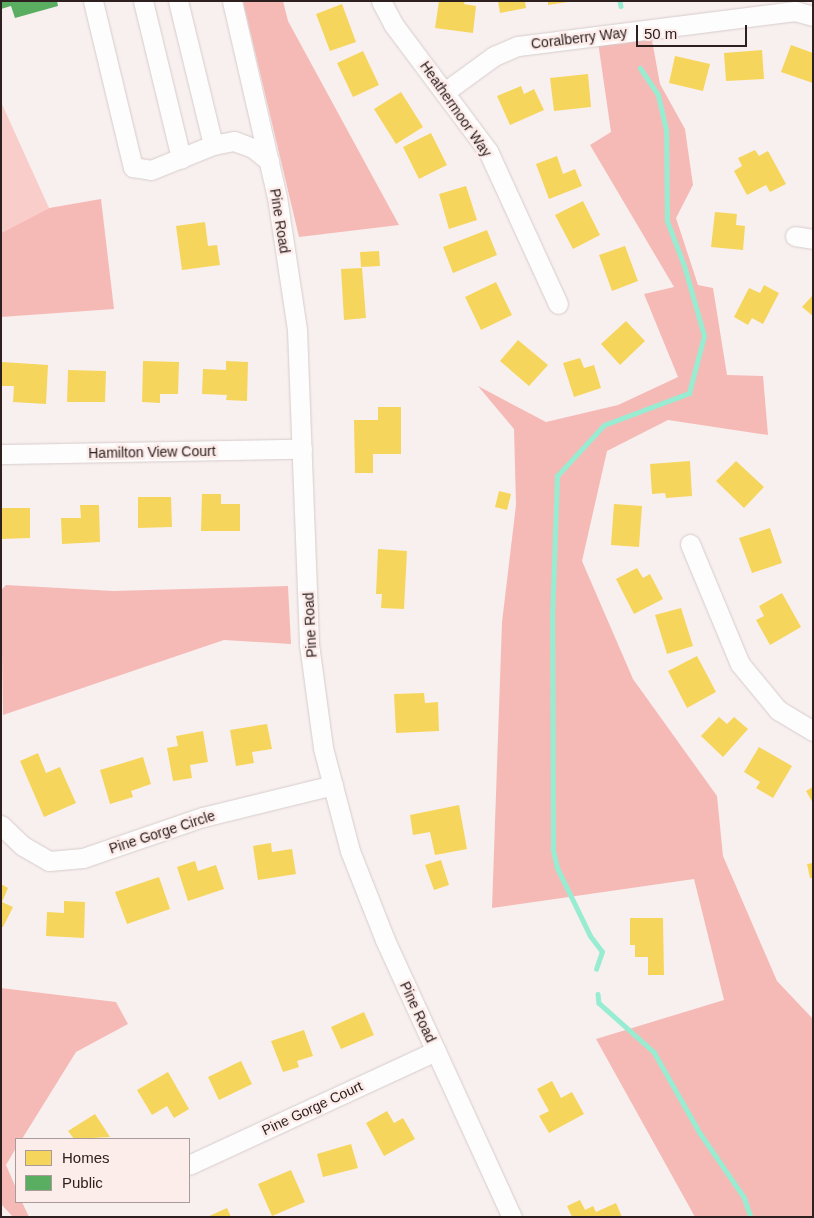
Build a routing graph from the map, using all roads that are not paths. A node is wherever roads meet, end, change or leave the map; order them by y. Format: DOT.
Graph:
graph roads {
  1 [pos="93,1"];
  2 [pos="143,1"];
  3 [pos="178,1"];
  4 [pos="232,1"];
  5 [pos="381,1"];
  6 [pos="813,16"];
  7 [pos="446,91"];
  8 [pos="213,145"];
  9 [pos="181,158"];
  10 [pos="269,161"];
  11 [pos="558,304"];
  12 [pos="302,449"];
  13 [pos="1,454"];
  14 [pos="690,544"];
  15 [pos="813,730"];
  16 [pos="333,785"];
  17 [pos="1,824"];
  18 [pos="436,1051"];
  19 [pos="190,1165"];
  20 [pos="512,1217"];
  1 -- 9 [label="street"];
  2 -- 9 [label="street"];
  3 -- 8 [label="street"];
  4 -- 10 [label="street, Pine Road"];
  5 -- 7 [label="street, Heathermoor Way"];
  6 -- 7 [label="street, Coralberry Way"];
  7 -- 11 [label="street, Heathermoor Way"];
  8 -- 9 [label="street"];
  8 -- 10 [label="street"];
  10 -- 12 [label="street, Pine Road"];
  12 -- 13 [label="street, Hamilton View Court"];
  12 -- 16 [label="street, Pine Road"];
  14 -- 15 [label="street"];
  16 -- 17 [label="street, Pine Gorge Circle"];
  16 -- 18 [label="street, Pine Road"];
  18 -- 19 [label="street, Pine Gorge Court"];
  18 -- 20 [label="street, Pine Road"];
}
